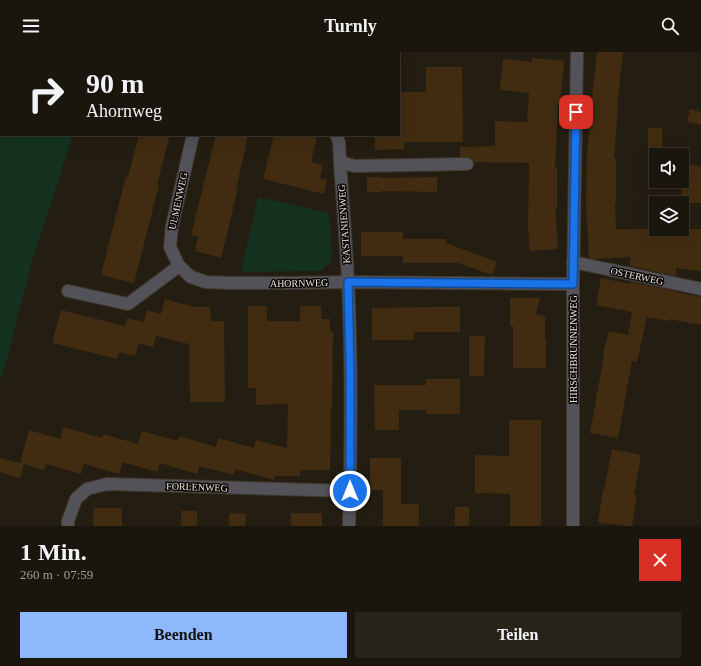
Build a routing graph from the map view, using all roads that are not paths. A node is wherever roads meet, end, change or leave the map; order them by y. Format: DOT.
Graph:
graph roads {
  1 [pos="577,52"];
  2 [pos="193,136"];
  3 [pos="336,136"];
  4 [pos="340,162"];
  5 [pos="467,164"];
  6 [pos="573,262"];
  7 [pos="179,266"];
  8 [pos="348,282"];
  9 [pos="573,284"];
  10 [pos="701,289"];
  11 [pos="68,291"];
  12 [pos="350,491"];
  13 [pos="68,526"];
  14 [pos="349,526"];
  15 [pos="572,526"];
  1 -- 6 [label="street, HIRSCHBRUNNENWEG"];
  2 -- 7 [label="street, ULMENWEG"];
  3 -- 4 [label="street, KASTANIENWEG"];
  4 -- 5 [label="street"];
  4 -- 8 [label="street, KASTANIENWEG"];
  6 -- 9 [label="street, HIRSCHBRUNNENWEG"];
  6 -- 10 [label="street, OSTERWEG"];
  7 -- 8 [label="street, AHORNWEG"];
  7 -- 11 [label="street"];
  8 -- 9 [label="street, AHORNWEG"];
  8 -- 12 [label="street, KASTANIENWEG"];
  9 -- 15 [label="street, HIRSCHBRUNNENWEG"];
  12 -- 13 [label="street, FORLENWEG"];
  12 -- 14 [label="street, KASTANIENWEG"];
}
